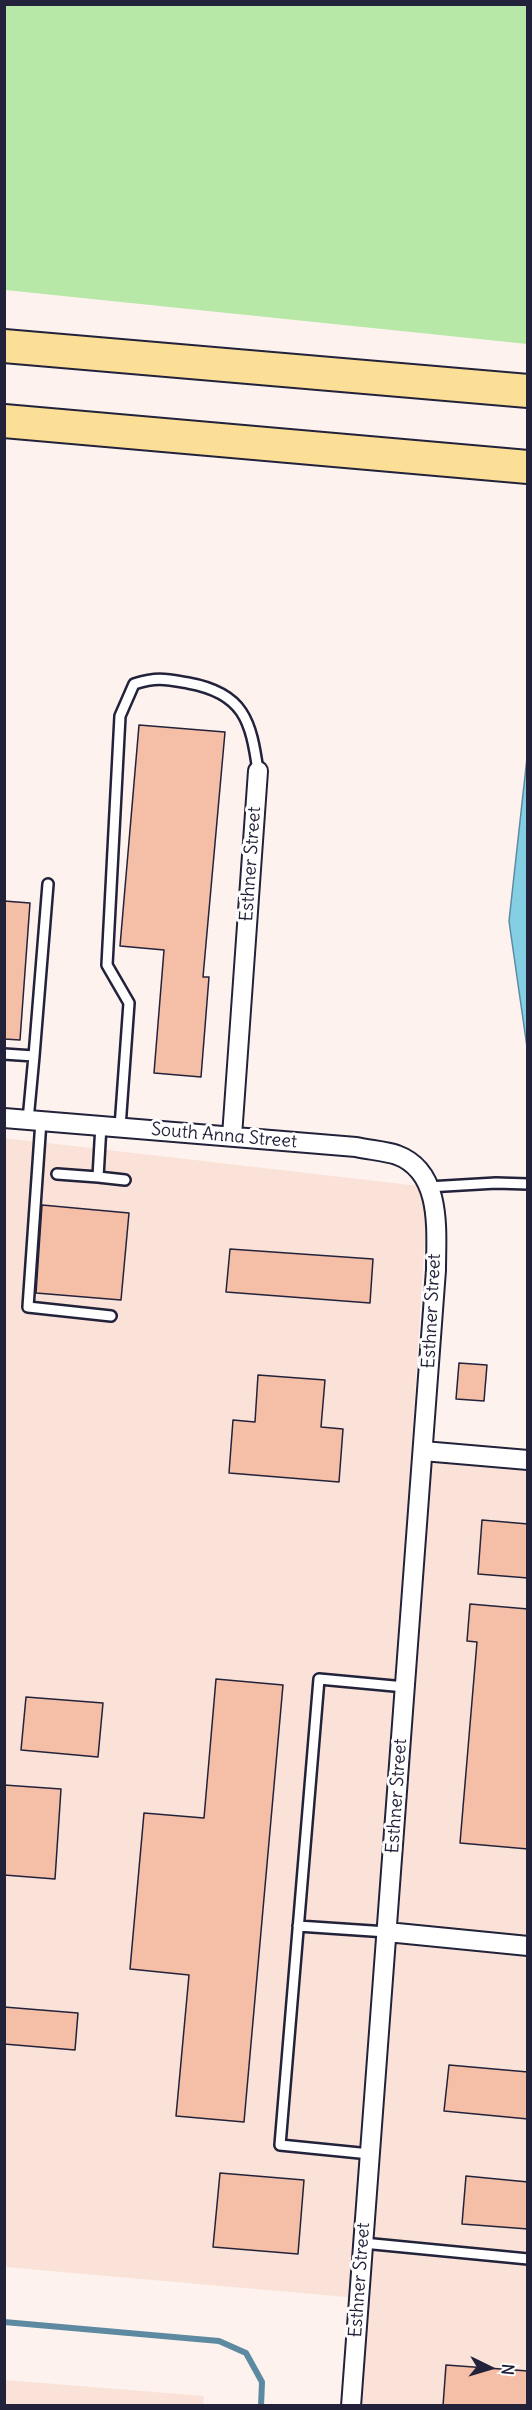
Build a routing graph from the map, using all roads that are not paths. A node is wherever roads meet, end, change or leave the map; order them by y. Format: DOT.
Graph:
graph roads {
  1 [pos="4,346"];
  2 [pos="528,391"];
  3 [pos="4,421"];
  4 [pos="528,467"];
  5 [pos="258,771"];
  6 [pos="48,884"];
  7 [pos="4,1054"];
  8 [pos="34,1056"];
  9 [pos="4,1118"];
  10 [pos="35,1121"];
  11 [pos="101,1125"];
  12 [pos="120,1127"];
  13 [pos="232,1136"];
  14 [pos="57,1174"];
  15 [pos="98,1178"];
  16 [pos="126,1180"];
  17 [pos="528,1184"];
  18 [pos="428,1187"];
  19 [pos="111,1316"];
  20 [pos="423,1451"];
  21 [pos="528,1460"];
  22 [pos="405,1687"];
  23 [pos="298,1926"];
  24 [pos="387,1932"];
  25 [pos="528,1946"];
  26 [pos="370,2154"];
  27 [pos="363,2243"];
  28 [pos="528,2259"];
  29 [pos="351,2406"];
  1 -- 2 [label="highway"];
  3 -- 4 [label="highway"];
  5 -- 12 [label="lane"];
  5 -- 13 [label="street, Esthner Street"];
  6 -- 8 [label="lane"];
  7 -- 8 [label="lane"];
  8 -- 10 [label="lane"];
  9 -- 10 [label="street, South Anna Street"];
  10 -- 11 [label="street, South Anna Street"];
  10 -- 19 [label="lane"];
  11 -- 12 [label="street, South Anna Street"];
  11 -- 15 [label="lane"];
  12 -- 13 [label="street, South Anna Street"];
  13 -- 18 [label="street, South Anna Street"];
  14 -- 15 [label="lane"];
  15 -- 16 [label="lane"];
  17 -- 18 [label="lane"];
  18 -- 20 [label="street, Esthner Street"];
  20 -- 21 [label="street"];
  20 -- 22 [label="street, Esthner Street"];
  22 -- 23 [label="lane"];
  22 -- 24 [label="street, Esthner Street"];
  23 -- 24 [label="lane"];
  23 -- 26 [label="lane"];
  24 -- 25 [label="street"];
  24 -- 26 [label="street, Esthner Street"];
  26 -- 27 [label="street, Esthner Street"];
  27 -- 28 [label="lane"];
  27 -- 29 [label="street, Esthner Street"];
}
